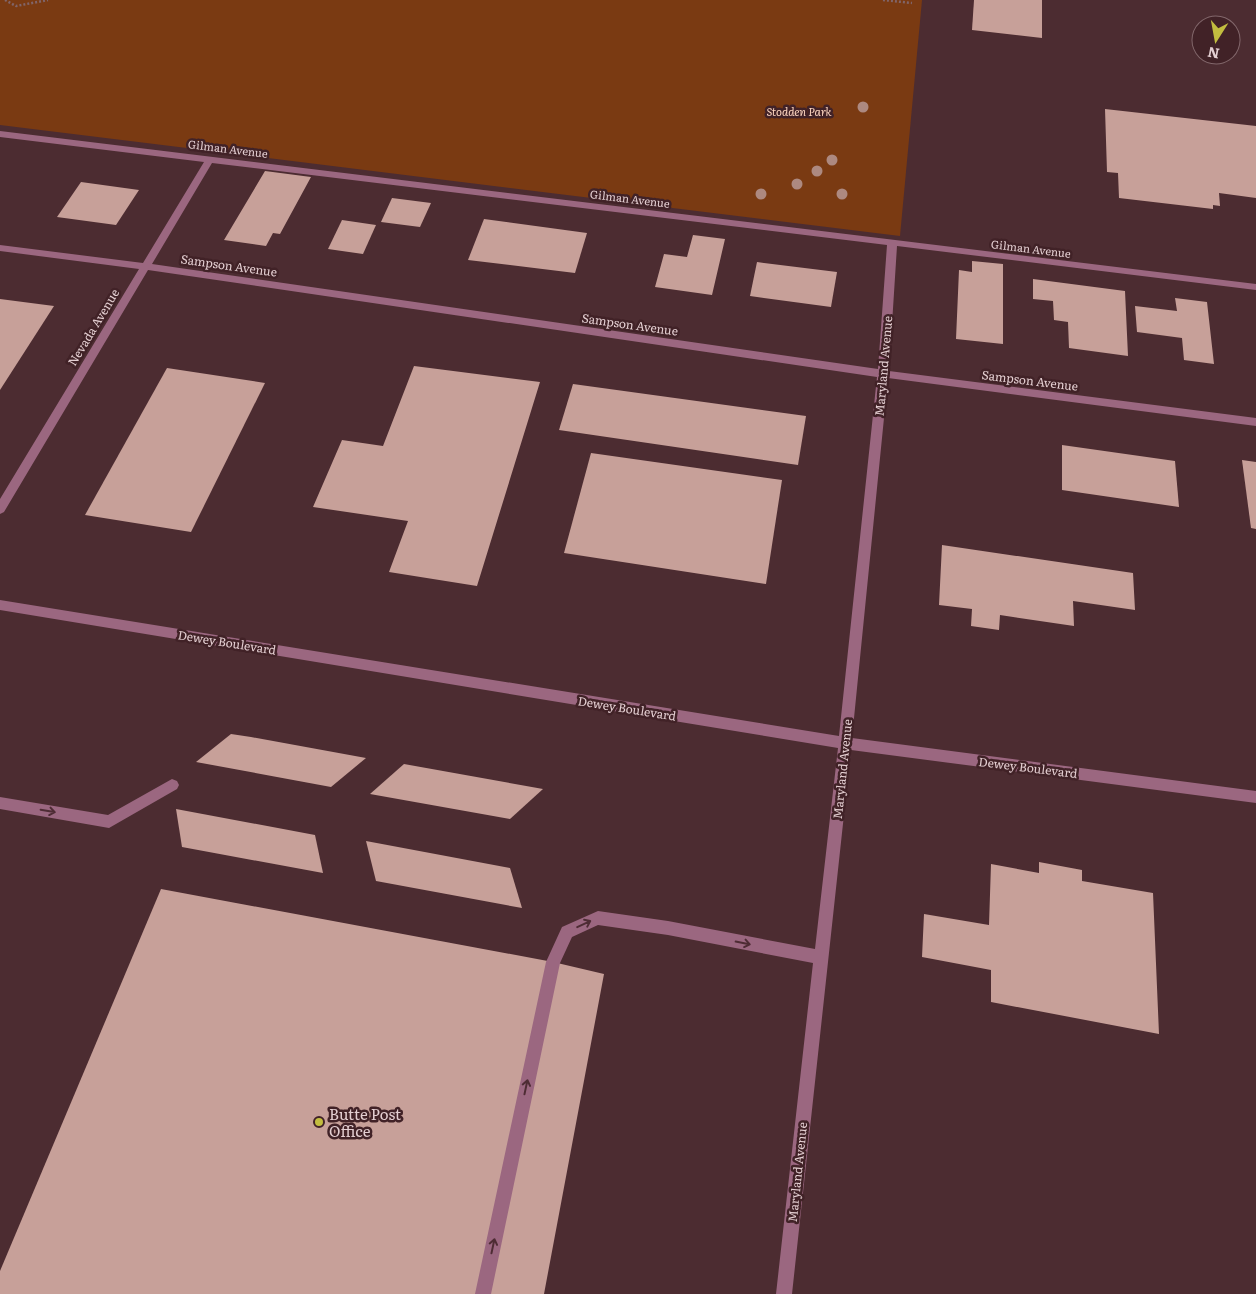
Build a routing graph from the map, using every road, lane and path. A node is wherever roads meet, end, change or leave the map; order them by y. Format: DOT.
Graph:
graph roads {
  1 [pos="5,0"];
  2 [pos="48,0"];
  3 [pos="883,0"];
  4 [pos="912,3"];
  5 [pos="0,134"];
  6 [pos="210,159"];
  7 [pos="892,244"];
  8 [pos="0,248"];
  9 [pos="144,266"];
  10 [pos="1256,287"];
  11 [pos="883,374"];
  12 [pos="1256,422"];
  13 [pos="0,509"];
  14 [pos="0,605"];
  15 [pos="845,743"];
  16 [pos="172,785"];
  17 [pos="1256,796"];
  18 [pos="0,803"];
  19 [pos="820,957"];
  20 [pos="482,1294"];
  21 [pos="784,1294"];
  1 -- 2 [label="path"];
  3 -- 4 [label="path"];
  5 -- 6 [label="street, Gilman Avenue"];
  6 -- 7 [label="street, Gilman Avenue"];
  6 -- 9 [label="street, Nevada Avenue"];
  7 -- 10 [label="street, Gilman Avenue"];
  7 -- 11 [label="street, Maryland Avenue"];
  8 -- 9 [label="street, Sampson Avenue"];
  9 -- 11 [label="street, Sampson Avenue"];
  9 -- 13 [label="street, Nevada Avenue"];
  11 -- 12 [label="street, Sampson Avenue"];
  11 -- 15 [label="street, Maryland Avenue"];
  14 -- 15 [label="street, Dewey Boulevard"];
  15 -- 17 [label="street, Dewey Boulevard"];
  15 -- 19 [label="street, Maryland Avenue"];
  18 -- 16 [label="street, one-way"];
  20 -- 19 [label="street, one-way"];
  19 -- 21 [label="street, Maryland Avenue"];
}
